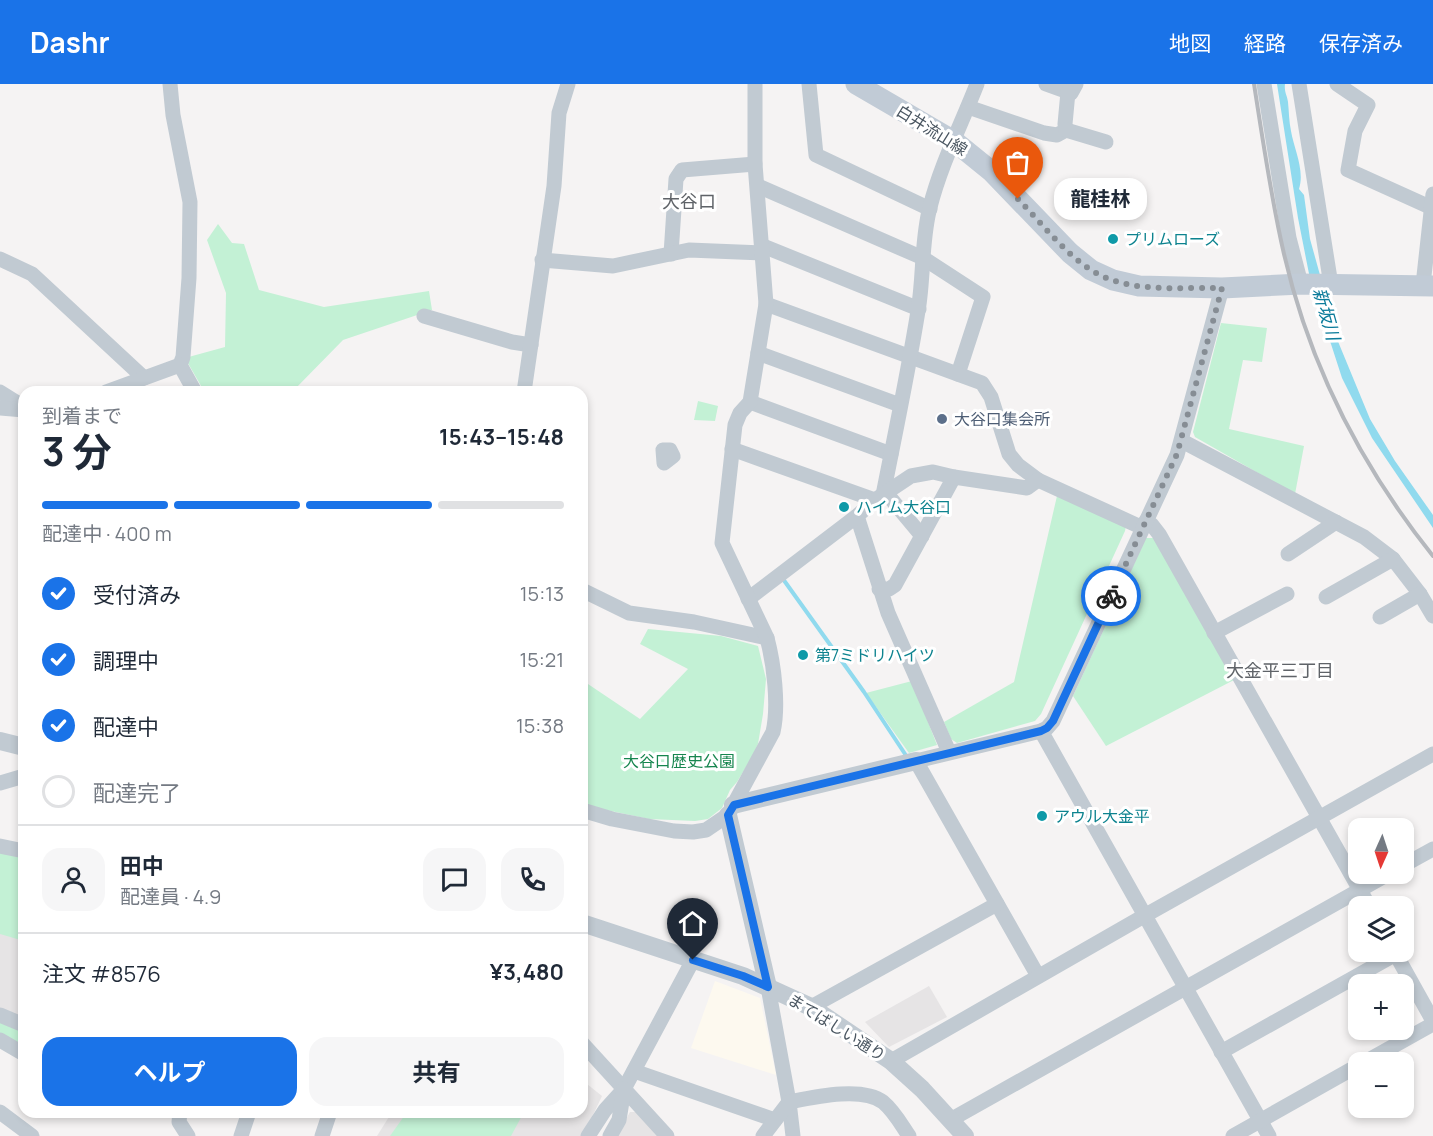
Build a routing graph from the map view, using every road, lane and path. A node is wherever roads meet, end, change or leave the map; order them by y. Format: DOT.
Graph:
graph roads {
  1 [pos="170,84"];
  2 [pos="568,84"];
  3 [pos="755,84"];
  4 [pos="809,84"];
  5 [pos="977,84"];
  6 [pos="1046,84"];
  7 [pos="1264,84"];
  8 [pos="1299,84"];
  9 [pos="1337,84"];
  10 [pos="868,87"];
  11 [pos="1072,88"];
  12 [pos="968,107"];
  13 [pos="1066,130"];
  14 [pos="954,141"];
  15 [pos="1106,142"];
  16 [pos="755,164"];
  17 [pos="758,186"];
  18 [pos="1432,201"];
  19 [pos="930,209"];
  20 [pos="763,250"];
  21 [pos="671,254"];
  22 [pos="923,258"];
  23 [pos="0,259"];
  24 [pos="542,260"];
  25 [pos="1303,284"];
  26 [pos="1329,285"];
  27 [pos="1428,286"];
  28 [pos="1222,288"];
  29 [pos="766,304"];
  30 [pos="919,309"];
  31 [pos="424,316"];
  32 [pos="531,345"];
  33 [pos="758,353"];
  34 [pos="909,357"];
  35 [pos="180,365"];
  36 [pos="958,374"];
  37 [pos="148,382"];
  38 [pos="131,386"];
  39 [pos="192,386"];
  40 [pos="525,386"];
  41 [pos="0,392"];
  42 [pos="750,402"];
  43 [pos="18,404"];
  44 [pos="900,405"];
  45 [pos="0,408"];
  46 [pos="18,408"];
  47 [pos="1182,441"];
  48 [pos="732,449"];
  49 [pos="891,454"];
  50 [pos="954,477"];
  51 [pos="1038,480"];
  52 [pos="881,496"];
  53 [pos="857,516"];
  54 [pos="1336,522"];
  55 [pos="1144,525"];
  56 [pos="922,536"];
  57 [pos="1288,554"];
  58 [pos="1393,559"];
  59 [pos="879,589"];
  60 [pos="588,593"];
  61 [pos="1287,594"];
  62 [pos="1420,594"];
  63 [pos="1326,597"];
  64 [pos="748,599"];
  65 [pos="1433,616"];
  66 [pos="1380,617"];
  67 [pos="1214,633"];
  68 [pos="767,638"];
  69 [pos="1041,731"];
  70 [pos="0,741"];
  71 [pos="18,746"];
  72 [pos="949,752"];
  73 [pos="1433,754"];
  74 [pos="916,761"];
  75 [pos="18,778"];
  76 [pos="0,783"];
  77 [pos="731,810"];
  78 [pos="588,812"];
  79 [pos="1319,818"];
  80 [pos="0,846"];
  81 [pos="1433,849"];
  82 [pos="18,850"];
  83 [pos="1414,859"];
  84 [pos="1371,884"];
  85 [pos="1360,890"];
  86 [pos="1363,896"];
  87 [pos="997,904"];
  88 [pos="1144,916"];
  89 [pos="588,925"];
  90 [pos="693,960"];
  91 [pos="1379,962"];
  92 [pos="1400,962"];
  93 [pos="1038,976"];
  94 [pos="768,987"];
  95 [pos="1185,988"];
  96 [pos="811,1007"];
  97 [pos="0,1015"];
  98 [pos="18,1022"];
  99 [pos="1433,1023"];
  100 [pos="0,1040"];
  101 [pos="18,1050"];
  102 [pos="588,1050"];
  103 [pos="1221,1052"];
  104 [pos="1382,1052"];
  105 [pos="891,1061"];
  106 [pos="634,1071"];
  107 [pos="1348,1071"];
  108 [pos="624,1089"];
  109 [pos="789,1102"];
  110 [pos="0,1112"];
  111 [pos="179,1118"];
  112 [pos="247,1118"];
  113 [pos="328,1118"];
  114 [pos="952,1119"];
  115 [pos="775,1120"];
  116 [pos="1260,1120"];
  117 [pos="32,1136"];
  118 [pos="188,1136"];
  119 [pos="241,1136"];
  120 [pos="322,1136"];
  121 [pos="588,1136"];
  122 [pos="610,1136"];
  123 [pos="667,1136"];
  124 [pos="763,1136"];
  125 [pos="793,1136"];
  126 [pos="909,1136"];
  127 [pos="965,1136"];
  128 [pos="1233,1136"];
  129 [pos="1269,1136"];
  1 -- 35 [label="street"];
  2 -- 24 [label="street"];
  3 -- 16 [label="street"];
  4 -- 19 [label="street"];
  5 -- 12 [label="street"];
  6 -- 11 [label="street"];
  7 -- 25 [label="street"];
  8 -- 26 [label="street"];
  9 -- 18 [label="street"];
  10 -- 14 [label="main road, 白井流山線"];
  11 -- 13 [label="street"];
  12 -- 13 [label="street"];
  12 -- 14 [label="street"];
  13 -- 15 [label="street"];
  14 -- 19 [label="street"];
  14 -- 28 [label="main road, 白井流山線"];
  16 -- 17 [label="street"];
  16 -- 21 [label="street"];
  17 -- 20 [label="street"];
  17 -- 22 [label="street"];
  18 -- 27 [label="street"];
  19 -- 22 [label="street"];
  20 -- 21 [label="street"];
  20 -- 29 [label="street"];
  20 -- 30 [label="street"];
  21 -- 24 [label="street"];
  22 -- 30 [label="street"];
  22 -- 36 [label="street"];
  23 -- 37 [label="street"];
  24 -- 32 [label="street"];
  25 -- 26 [label="main road, 白井流山線"];
  25 -- 28 [label="main road, 白井流山線"];
  26 -- 27 [label="main road, 白井流山線"];
  28 -- 47 [label="street"];
  29 -- 33 [label="street"];
  29 -- 34 [label="street"];
  30 -- 34 [label="street"];
  31 -- 32 [label="street"];
  32 -- 40 [label="street"];
  33 -- 42 [label="street"];
  33 -- 44 [label="street"];
  34 -- 36 [label="street"];
  34 -- 44 [label="street"];
  35 -- 37 [label="street"];
  35 -- 39 [label="street"];
  36 -- 51 [label="street"];
  37 -- 38 [label="street"];
  41 -- 43 [label="street"];
  42 -- 48 [label="street"];
  42 -- 49 [label="street"];
  44 -- 49 [label="street"];
  45 -- 46 [label="street"];
  47 -- 54 [label="street"];
  47 -- 55 [label="street"];
  48 -- 52 [label="street"];
  48 -- 64 [label="street"];
  49 -- 52 [label="street"];
  50 -- 51 [label="street"];
  50 -- 52 [label="street"];
  50 -- 56 [label="street"];
  51 -- 55 [label="street"];
  52 -- 53 [label="street"];
  52 -- 56 [label="street"];
  53 -- 59 [label="street"];
  53 -- 64 [label="street"];
  54 -- 57 [label="street"];
  54 -- 58 [label="street"];
  55 -- 67 [label="street"];
  55 -- 69 [label="street"];
  56 -- 59 [label="street"];
  58 -- 62 [label="street"];
  58 -- 63 [label="street"];
  59 -- 72 [label="street"];
  60 -- 68 [label="street"];
  61 -- 67 [label="street"];
  62 -- 65 [label="street"];
  62 -- 66 [label="street"];
  64 -- 68 [label="street"];
  67 -- 79 [label="street"];
  68 -- 77 [label="street"];
  69 -- 72 [label="street"];
  69 -- 88 [label="street"];
  70 -- 71 [label="street"];
  72 -- 74 [label="street"];
  73 -- 79 [label="street"];
  74 -- 77 [label="street"];
  74 -- 87 [label="street"];
  75 -- 76 [label="street"];
  77 -- 78 [label="street"];
  77 -- 94 [label="street"];
  79 -- 85 [label="street"];
  79 -- 88 [label="street"];
  80 -- 82 [label="street"];
  81 -- 83 [label="street"];
  84 -- 85 [label="street"];
  85 -- 86 [label="street"];
  85 -- 95 [label="street"];
  87 -- 93 [label="street"];
  87 -- 96 [label="street"];
  88 -- 93 [label="street"];
  88 -- 95 [label="street"];
  89 -- 90 [label="street, まてばしい通り"];
  90 -- 94 [label="street, まてばしい通り"];
  90 -- 106 [label="street"];
  91 -- 103 [label="street"];
  92 -- 99 [label="street"];
  93 -- 105 [label="street"];
  94 -- 96 [label="street, まてばしい通り"];
  94 -- 109 [label="street"];
  95 -- 103 [label="street"];
  95 -- 114 [label="street"];
  96 -- 105 [label="street, まてばしい通り"];
  97 -- 98 [label="street"];
  99 -- 104 [label="street"];
  100 -- 101 [label="street"];
  102 -- 108 [label="street"];
  103 -- 116 [label="street"];
  105 -- 114 [label="street, まてばしい通り"];
  106 -- 108 [label="street"];
  106 -- 115 [label="street"];
  107 -- 116 [label="street"];
  108 -- 121 [label="street"];
  108 -- 122 [label="street"];
  108 -- 123 [label="street"];
  109 -- 115 [label="street"];
  109 -- 125 [label="street"];
  109 -- 126 [label="street"];
  110 -- 117 [label="street"];
  111 -- 118 [label="street"];
  112 -- 119 [label="street"];
  113 -- 120 [label="street"];
  114 -- 127 [label="street, まてばしい通り"];
  115 -- 124 [label="street"];
  116 -- 128 [label="street"];
  116 -- 129 [label="street"];
}
